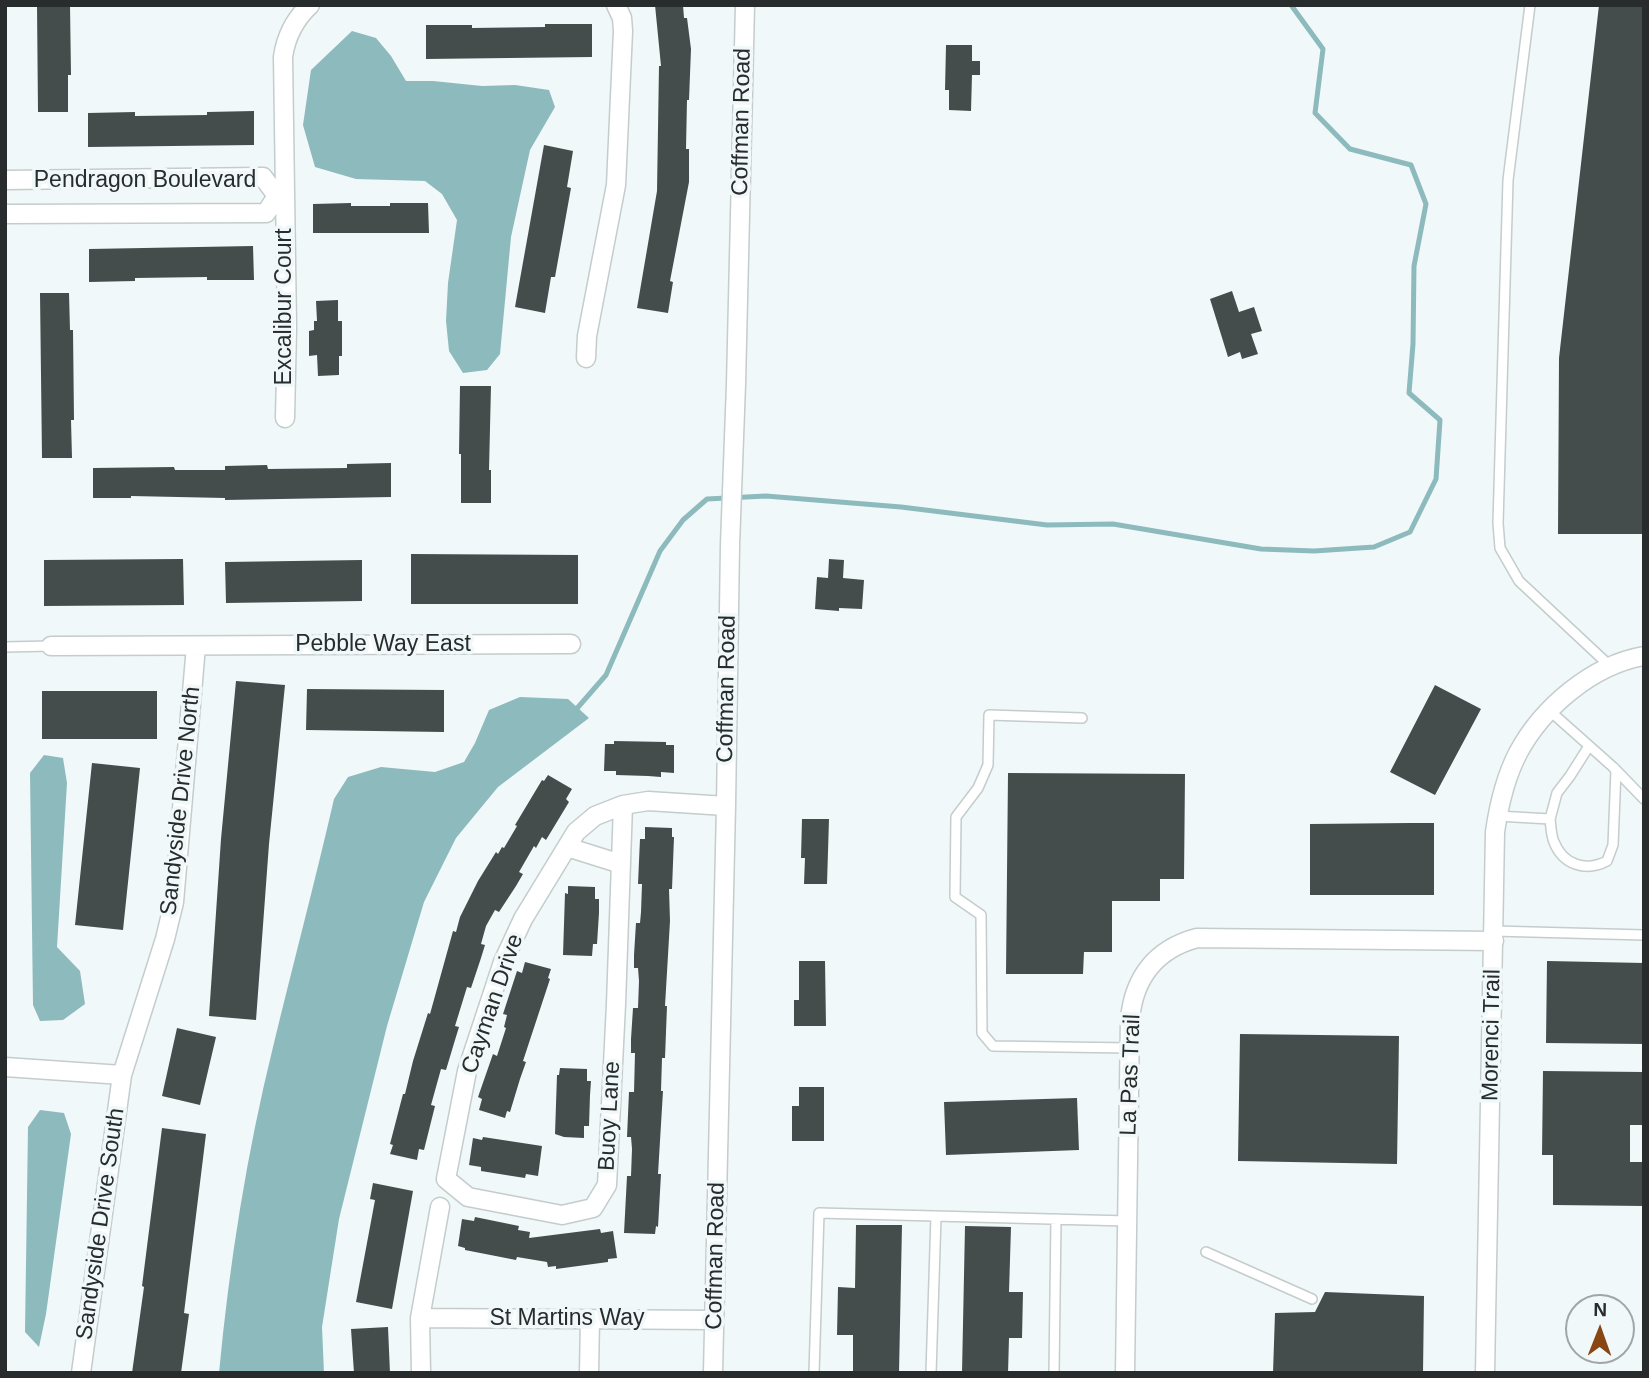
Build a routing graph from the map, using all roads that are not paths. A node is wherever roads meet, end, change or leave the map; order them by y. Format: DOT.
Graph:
graph roads {
  1 [pos="310,5"];
  2 [pos="616,5"];
  3 [pos="744,5"];
  4 [pos="1530,5"];
  5 [pos="5,180"];
  6 [pos="281,196"];
  7 [pos="5,215"];
  8 [pos="586,358"];
  9 [pos="285,418"];
  10 [pos="571,644"];
  11 [pos="51,646"];
  12 [pos="196,646"];
  13 [pos="5,647"];
  14 [pos="1644,656"];
  15 [pos="1611,667"];
  16 [pos="1550,711"];
  17 [pos="1082,718"];
  18 [pos="1589,746"];
  19 [pos="1616,770"];
  20 [pos="1644,799"];
  21 [pos="623,805"];
  22 [pos="726,806"];
  23 [pos="1497,816"];
  24 [pos="1550,819"];
  25 [pos="567,848"];
  26 [pos="621,864"];
  27 [pos="1644,935"];
  28 [pos="1494,936"];
  29 [pos="1130,1048"];
  30 [pos="5,1068"];
  31 [pos="122,1075"];
  32 [pos="446,1179"];
  33 [pos="440,1207"];
  34 [pos="936,1216"];
  35 [pos="1056,1219"];
  36 [pos="1127,1221"];
  37 [pos="1206,1252"];
  38 [pos="1312,1298"];
  39 [pos="420,1318"];
  40 [pos="590,1319"];
  41 [pos="714,1320"];
  42 [pos="81,1373"];
  43 [pos="421,1373"];
  44 [pos="589,1373"];
  45 [pos="713,1373"];
  46 [pos="814,1373"];
  47 [pos="931,1373"];
  48 [pos="1054,1373"];
  49 [pos="1125,1373"];
  50 [pos="1485,1373"];
  1 -- 6 [label="street, Pendragon Boulevard"];
  2 -- 8 [label="street"];
  3 -- 22 [label="street, Coffman Road"];
  4 -- 15 [label="lane"];
  5 -- 6 [label="street, Pendragon Boulevard"];
  6 -- 7 [label="street, Pendragon Boulevard"];
  6 -- 9 [label="street, Excalibur Court"];
  10 -- 12 [label="street, Pebble Way East"];
  11 -- 12 [label="street, Pebble Way East"];
  11 -- 13 [label="lane"];
  12 -- 31 [label="street, Sandyside Drive North"];
  14 -- 15 [label="street, Morenci Trail"];
  15 -- 16 [label="street, Morenci Trail"];
  16 -- 18 [label="lane"];
  16 -- 23 [label="street, Morenci Trail"];
  17 -- 29 [label="lane"];
  18 -- 19 [label="lane"];
  18 -- 24 [label="lane"];
  19 -- 20 [label="lane"];
  19 -- 24 [label="lane"];
  21 -- 22 [label="street, Cayman Drive"];
  21 -- 25 [label="street, Cayman Drive"];
  21 -- 26 [label="street, Buoy Lane"];
  22 -- 41 [label="street, Coffman Road"];
  23 -- 24 [label="lane"];
  23 -- 28 [label="street, Morenci Trail"];
  25 -- 26 [label="street"];
  25 -- 32 [label="street, Cayman Drive"];
  26 -- 32 [label="street, Buoy Lane"];
  27 -- 28 [label="lane"];
  28 -- 29 [label="street, La Pas Trail"];
  28 -- 50 [label="street, Morenci Trail"];
  29 -- 36 [label="street, La Pas Trail"];
  30 -- 31 [label="street"];
  31 -- 42 [label="street, Sandyside Drive South"];
  33 -- 39 [label="street"];
  34 -- 35 [label="lane"];
  34 -- 46 [label="lane"];
  34 -- 47 [label="lane"];
  35 -- 36 [label="lane"];
  35 -- 48 [label="lane"];
  36 -- 49 [label="street, La Pas Trail"];
  37 -- 38 [label="lane"];
  39 -- 40 [label="street, St Martins Way"];
  39 -- 43 [label="street"];
  40 -- 41 [label="street, St Martins Way"];
  40 -- 44 [label="street"];
  41 -- 45 [label="street, Coffman Road"];
}
